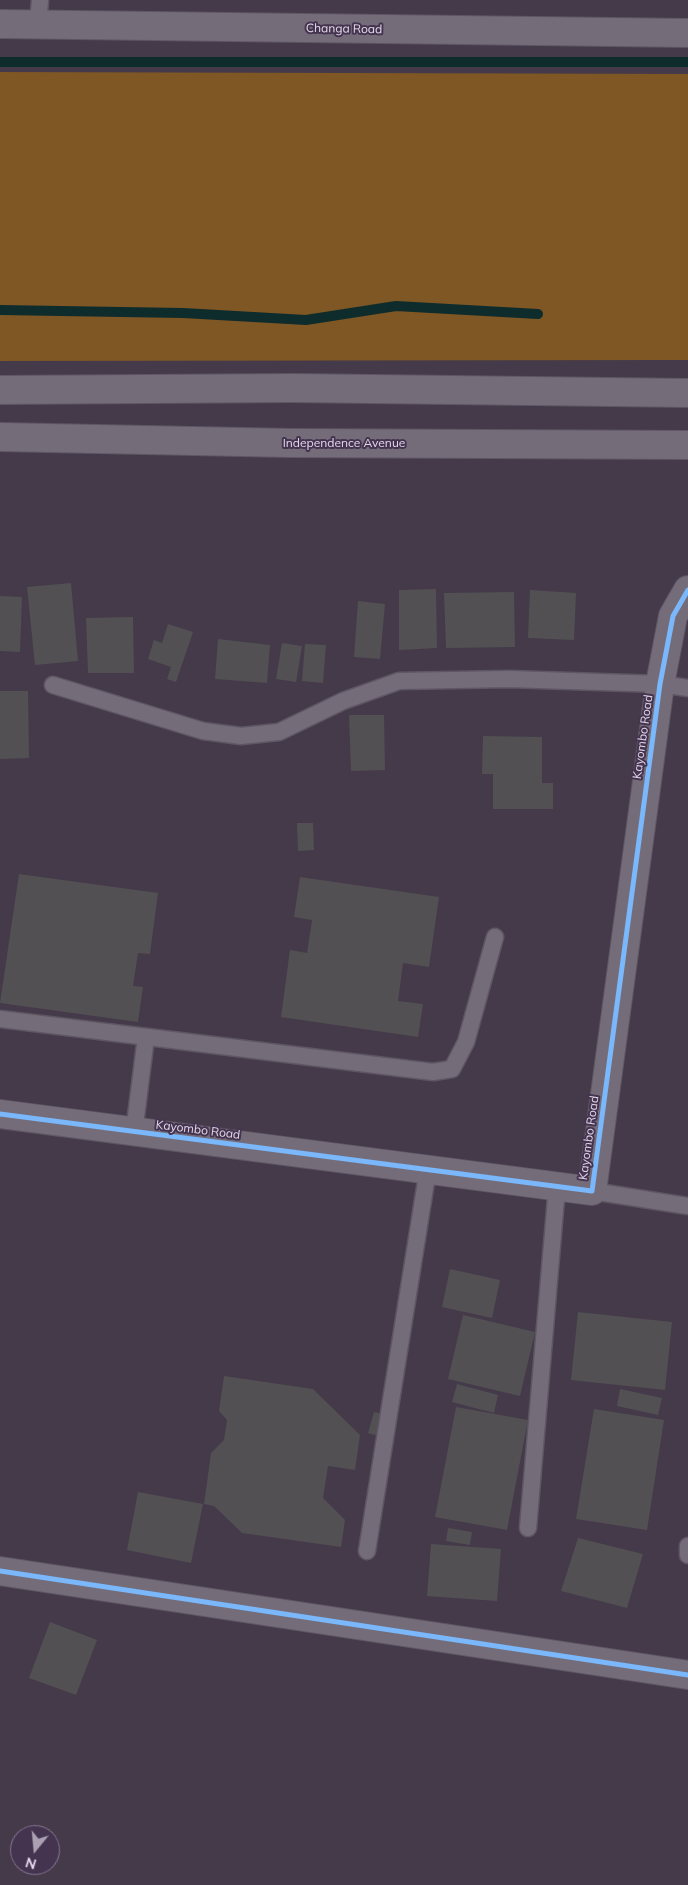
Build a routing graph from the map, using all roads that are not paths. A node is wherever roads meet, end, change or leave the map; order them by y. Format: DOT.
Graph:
graph roads {
  1 [pos="39,12"];
  2 [pos="0,24"];
  3 [pos="688,33"];
  4 [pos="0,390"];
  5 [pos="688,393"];
  6 [pos="0,437"];
  7 [pos="688,445"];
  8 [pos="688,590"];
  9 [pos="660,684"];
  10 [pos="53,685"];
  11 [pos="688,688"];
  12 [pos="495,937"];
  13 [pos="0,1019"];
  14 [pos="146,1037"];
  15 [pos="0,1114"];
  16 [pos="134,1132"];
  17 [pos="428,1169"];
  18 [pos="558,1186"];
  19 [pos="592,1191"];
  20 [pos="688,1206"];
  21 [pos="528,1528"];
  22 [pos="688,1546"];
  23 [pos="367,1551"];
  24 [pos="688,1555"];
  25 [pos="0,1571"];
  26 [pos="688,1675"];
  1 -- 2 [label="street, Changa Road"];
  1 -- 3 [label="street, Changa Road"];
  4 -- 5 [label="street"];
  6 -- 7 [label="street, Independence Avenue"];
  8 -- 9 [label="street, Kayombo Road"];
  9 -- 10 [label="lane"];
  9 -- 11 [label="lane"];
  9 -- 19 [label="street, Kayombo Road"];
  12 -- 14 [label="lane"];
  13 -- 14 [label="lane"];
  14 -- 16 [label="lane"];
  15 -- 16 [label="street, Kayombo Road"];
  16 -- 17 [label="street, Kayombo Road"];
  17 -- 18 [label="street, Kayombo Road"];
  17 -- 23 [label="lane"];
  18 -- 19 [label="street, Kayombo Road"];
  18 -- 21 [label="lane"];
  19 -- 20 [label="lane"];
  22 -- 24 [label="lane"];
  25 -- 26 [label="street"];
}
